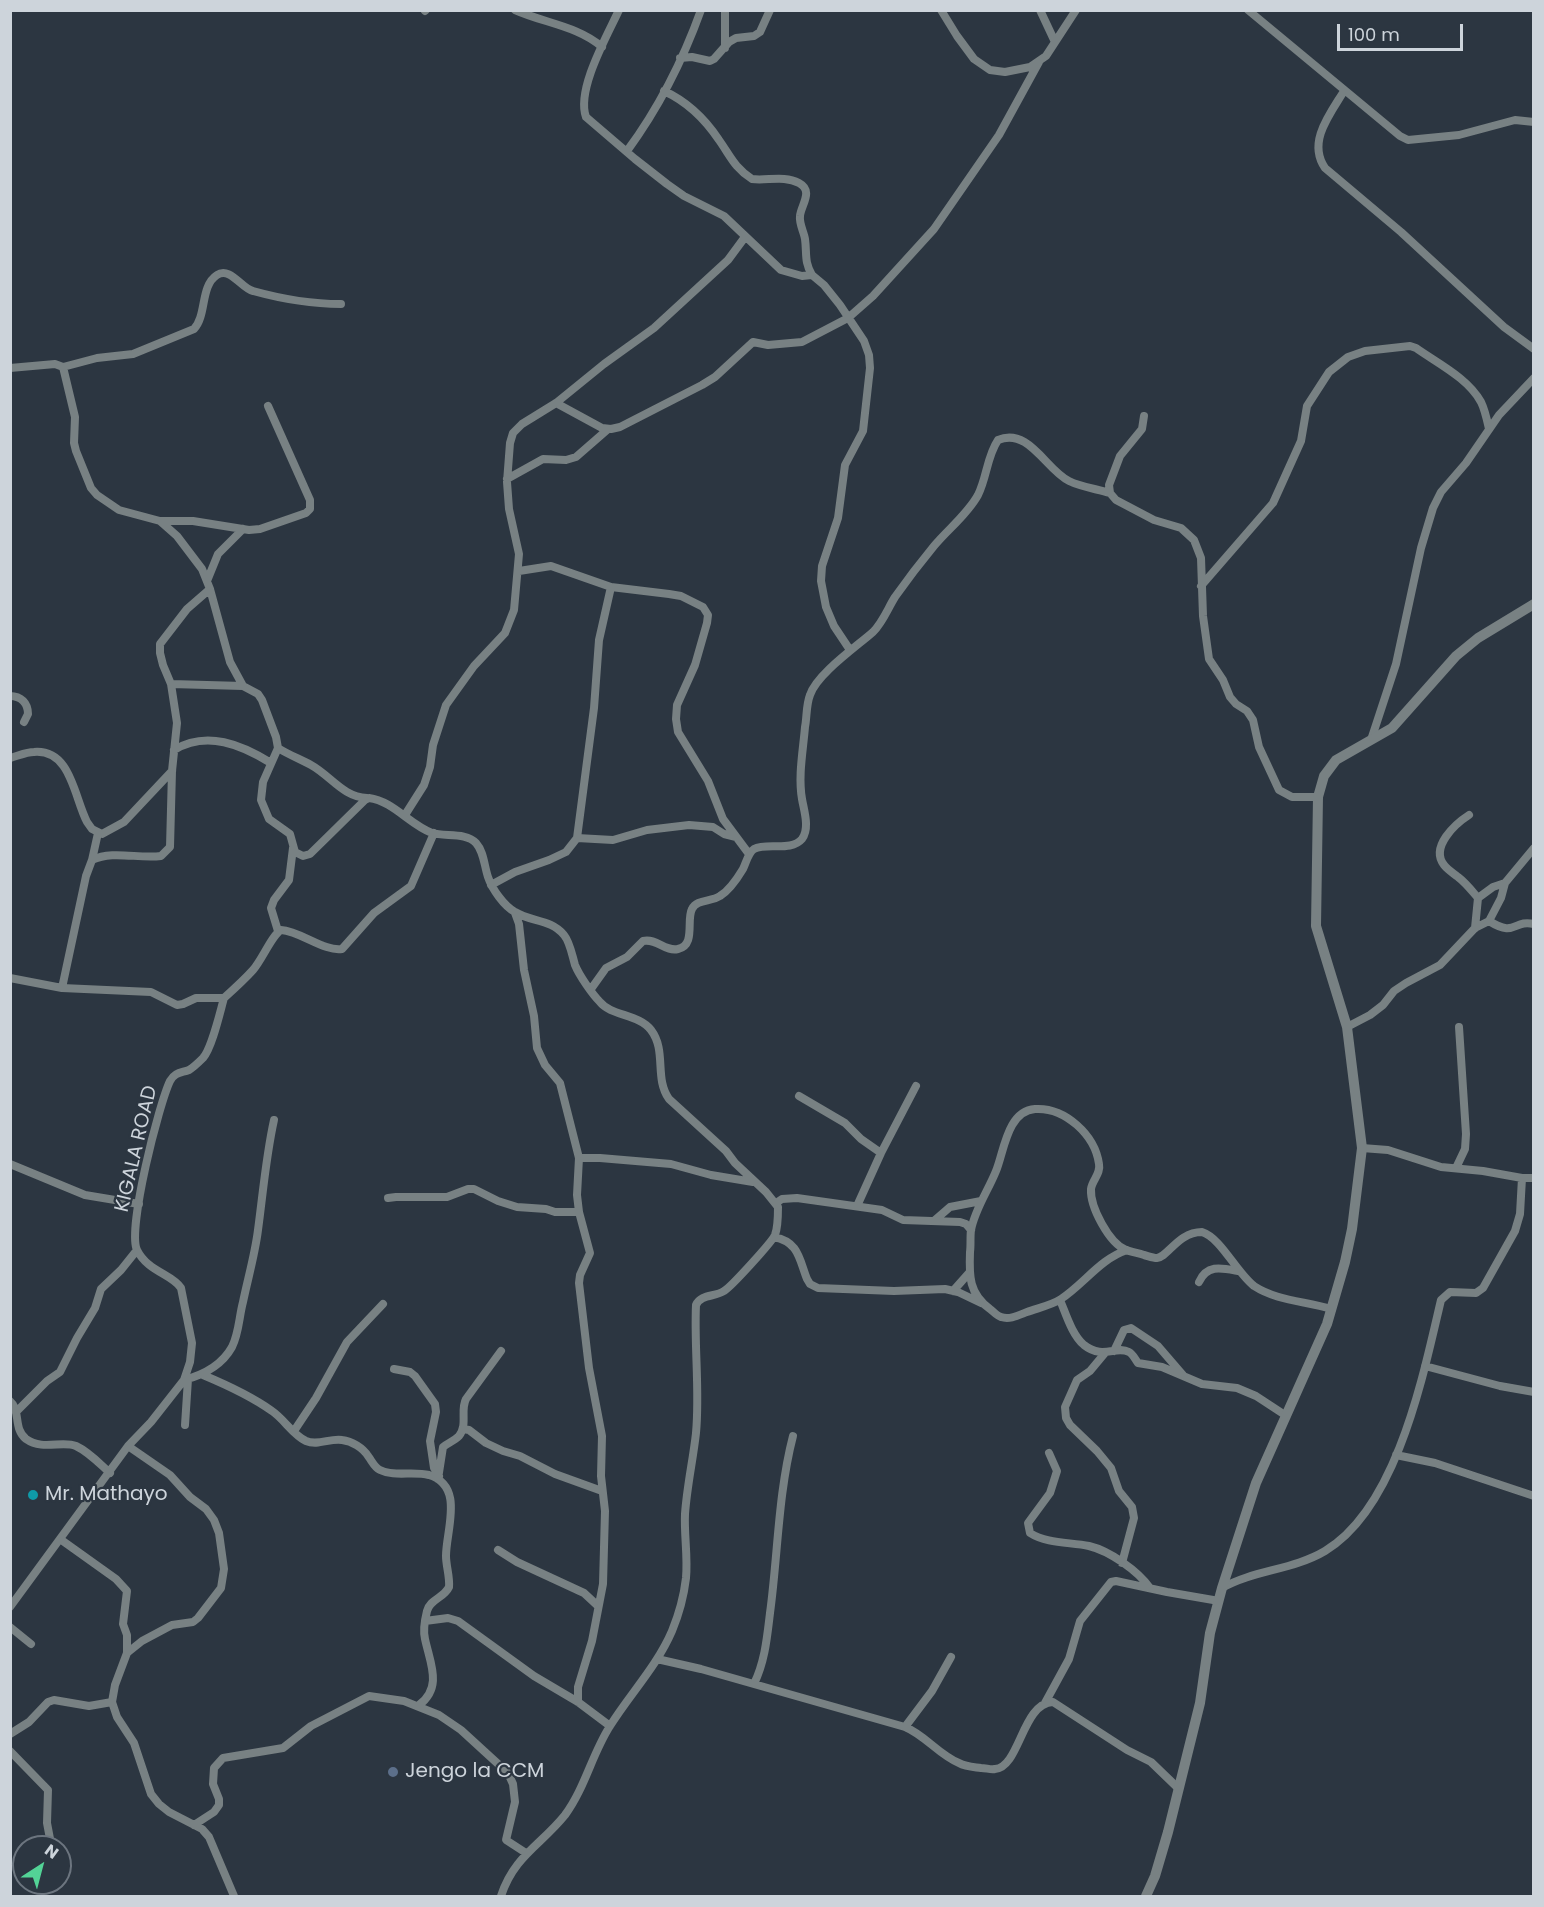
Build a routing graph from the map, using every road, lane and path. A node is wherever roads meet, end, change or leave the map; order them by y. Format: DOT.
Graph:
graph roads {
  1 [pos="515,10"];
  2 [pos="619,10"];
  3 [pos="701,10"];
  4 [pos="725,10"];
  5 [pos="770,10"];
  6 [pos="942,10"];
  7 [pos="1040,10"];
  8 [pos="1076,10"];
  9 [pos="1248,10"];
  10 [pos="1055,42"];
  11 [pos="602,48"];
  12 [pos="724,48"];
  13 [pos="680,58"];
  14 [pos="1039,62"];
  15 [pos="664,91"];
  16 [pos="1344,91"];
  17 [pos="1533,122"];
  18 [pos="627,151"];
  19 [pos="745,237"];
  20 [pos="812,275"];
  21 [pos="341,304"];
  22 [pos="848,318"];
  23 [pos="1533,349"];
  24 [pos="10,368"];
  25 [pos="63,368"];
  26 [pos="1533,378"];
  27 [pos="556,403"];
  28 [pos="268,406"];
  29 [pos="1144,416"];
  30 [pos="1489,429"];
  31 [pos="608,430"];
  32 [pos="507,478"];
  33 [pos="1110,493"];
  34 [pos="160,521"];
  35 [pos="243,529"];
  36 [pos="519,571"];
  37 [pos="209,585"];
  38 [pos="611,587"];
  39 [pos="1200,587"];
  40 [pos="1533,604"];
  41 [pos="850,650"];
  42 [pos="171,684"];
  43 [pos="243,686"];
  44 [pos="10,696"];
  45 [pos="24,722"];
  46 [pos="1371,740"];
  47 [pos="278,748"];
  48 [pos="174,750"];
  49 [pos="10,758"];
  50 [pos="271,763"];
  51 [pos="172,771"];
  52 [pos="1318,797"];
  53 [pos="367,798"];
  54 [pos="405,815"];
  55 [pos="1468,815"];
  56 [pos="98,833"];
  57 [pos="434,833"];
  58 [pos="736,837"];
  59 [pos="577,838"];
  60 [pos="292,848"];
  61 [pos="1533,848"];
  62 [pos="750,854"];
  63 [pos="92,860"];
  64 [pos="1505,883"];
  65 [pos="491,885"];
  66 [pos="1478,898"];
  67 [pos="515,913"];
  68 [pos="1489,921"];
  69 [pos="1533,924"];
  70 [pos="1475,928"];
  71 [pos="278,931"];
  72 [pos="10,978"];
  73 [pos="62,988"];
  74 [pos="591,989"];
  75 [pos="224,998"];
  76 [pos="1347,1027"];
  77 [pos="1459,1027"];
  78 [pos="916,1086"];
  79 [pos="799,1096"];
  80 [pos="274,1120"];
  81 [pos="1362,1148"];
  82 [pos="881,1154"];
  83 [pos="579,1158"];
  84 [pos="10,1164"];
  85 [pos="1456,1168"];
  86 [pos="1521,1178"];
  87 [pos="1533,1178"];
  88 [pos="753,1182"];
  89 [pos="388,1198"];
  90 [pos="981,1202"];
  91 [pos="776,1203"];
  92 [pos="139,1204"];
  93 [pos="857,1206"];
  94 [pos="579,1212"];
  95 [pos="935,1220"];
  96 [pos="971,1230"];
  97 [pos="774,1237"];
  98 [pos="137,1250"];
  99 [pos="1126,1250"];
  100 [pos="1238,1271"];
  101 [pos="969,1273"];
  102 [pos="1199,1282"];
  103 [pos="953,1291"];
  104 [pos="1060,1300"];
  105 [pos="383,1304"];
  106 [pos="984,1304"];
  107 [pos="1331,1309"];
  108 [pos="501,1351"];
  109 [pos="1109,1352"];
  110 [pos="1425,1366"];
  111 [pos="394,1369"];
  112 [pos="203,1375"];
  113 [pos="1184,1376"];
  114 [pos="186,1380"];
  115 [pos="1533,1392"];
  116 [pos="10,1401"];
  117 [pos="16,1412"];
  118 [pos="1285,1415"];
  119 [pos="185,1425"];
  120 [pos="463,1429"];
  121 [pos="294,1431"];
  122 [pos="793,1436"];
  123 [pos="128,1446"];
  124 [pos="1049,1453"];
  125 [pos="1396,1455"];
  126 [pos="110,1473"];
  127 [pos="439,1478"];
  128 [pos="602,1491"];
  129 [pos="1533,1496"];
  130 [pos="60,1539"];
  131 [pos="498,1550"];
  132 [pos="1122,1563"];
  133 [pos="1150,1588"];
  134 [pos="1222,1588"];
  135 [pos="1219,1601"];
  136 [pos="598,1606"];
  137 [pos="10,1607"];
  138 [pos="425,1621"];
  139 [pos="10,1628"];
  140 [pos="31,1644"];
  141 [pos="127,1653"];
  142 [pos="951,1657"];
  143 [pos="657,1659"];
  144 [pos="754,1684"];
  145 [pos="112,1702"];
  146 [pos="578,1702"];
  147 [pos="1045,1702"];
  148 [pos="419,1705"];
  149 [pos="609,1726"];
  150 [pos="905,1727"];
  151 [pos="10,1734"];
  152 [pos="10,1751"];
  153 [pos="1179,1789"];
  154 [pos="194,1825"];
  155 [pos="49,1835"];
  156 [pos="526,1853"];
  157 [pos="234,1896"];
  158 [pos="501,1896"];
  159 [pos="1146,1896"];
  1 -- 11 [label="street"];
  2 -- 11 [label="street"];
  3 -- 13 [label="street"];
  4 -- 12 [label="street"];
  5 -- 12 [label="street"];
  6 -- 14 [label="street"];
  7 -- 10 [label="street"];
  8 -- 10 [label="street"];
  9 -- 16 [label="street"];
  10 -- 14 [label="street"];
  11 -- 18 [label="street"];
  12 -- 13 [label="street"];
  13 -- 15 [label="street"];
  14 -- 22 [label="street"];
  15 -- 18 [label="street"];
  15 -- 20 [label="street"];
  16 -- 17 [label="street"];
  16 -- 23 [label="street"];
  18 -- 19 [label="street"];
  19 -- 20 [label="street"];
  19 -- 27 [label="street"];
  20 -- 22 [label="street"];
  21 -- 25 [label="street"];
  22 -- 31 [label="street"];
  22 -- 41 [label="street"];
  24 -- 25 [label="street"];
  25 -- 34 [label="street"];
  26 -- 30 [label="street"];
  27 -- 31 [label="street"];
  27 -- 32 [label="street"];
  28 -- 35 [label="street"];
  29 -- 33 [label="street"];
  30 -- 39 [label="street"];
  30 -- 46 [label="street"];
  31 -- 32 [label="street"];
  32 -- 36 [label="street"];
  33 -- 39 [label="street"];
  33 -- 41 [label="street"];
  34 -- 35 [label="street"];
  34 -- 37 [label="street"];
  35 -- 37 [label="street"];
  36 -- 38 [label="street"];
  36 -- 54 [label="street"];
  37 -- 42 [label="street"];
  37 -- 43 [label="street"];
  38 -- 58 [label="street"];
  38 -- 59 [label="street"];
  39 -- 52 [label="street"];
  40 -- 46 [label="street"];
  41 -- 62 [label="street"];
  42 -- 43 [label="street"];
  42 -- 48 [label="street"];
  43 -- 47 [label="street"];
  44 -- 45 [label="street"];
  46 -- 52 [label="street"];
  47 -- 50 [label="street"];
  47 -- 53 [label="street"];
  48 -- 50 [label="street"];
  48 -- 51 [label="street"];
  49 -- 56 [label="street"];
  50 -- 60 [label="street"];
  51 -- 56 [label="street"];
  51 -- 63 [label="street"];
  52 -- 76 [label="street"];
  53 -- 54 [label="street"];
  53 -- 60 [label="street"];
  54 -- 57 [label="street"];
  55 -- 66 [label="street"];
  56 -- 63 [label="street"];
  57 -- 65 [label="street"];
  57 -- 71 [label="street"];
  58 -- 59 [label="street"];
  58 -- 62 [label="street"];
  59 -- 65 [label="street"];
  60 -- 71 [label="street"];
  61 -- 64 [label="street"];
  62 -- 74 [label="street"];
  63 -- 73 [label="street"];
  64 -- 66 [label="street"];
  64 -- 68 [label="street"];
  65 -- 67 [label="street"];
  66 -- 70 [label="street"];
  67 -- 74 [label="street"];
  67 -- 83 [label="street"];
  68 -- 69 [label="street"];
  68 -- 70 [label="street"];
  70 -- 76 [label="street"];
  71 -- 75 [label="street"];
  72 -- 73 [label="street"];
  73 -- 75 [label="street"];
  74 -- 88 [label="street"];
  75 -- 92 [label="street, KIGALA ROAD"];
  76 -- 81 [label="street"];
  77 -- 85 [label="street"];
  78 -- 82 [label="street"];
  79 -- 82 [label="street"];
  80 -- 112 [label="street"];
  81 -- 85 [label="street"];
  81 -- 107 [label="street"];
  82 -- 93 [label="street"];
  83 -- 88 [label="street"];
  83 -- 94 [label="street"];
  84 -- 92 [label="street"];
  85 -- 86 [label="street"];
  86 -- 87 [label="street"];
  86 -- 110 [label="street"];
  88 -- 91 [label="street"];
  89 -- 94 [label="street"];
  90 -- 95 [label="street"];
  90 -- 96 [label="street"];
  90 -- 99 [label="street"];
  91 -- 93 [label="street"];
  91 -- 97 [label="street"];
  92 -- 98 [label="street, KIGALA ROAD"];
  93 -- 95 [label="street"];
  94 -- 128 [label="street"];
  95 -- 96 [label="street"];
  96 -- 101 [label="street"];
  97 -- 103 [label="street"];
  97 -- 143 [label="street"];
  98 -- 114 [label="street"];
  98 -- 117 [label="street"];
  99 -- 100 [label="street"];
  99 -- 104 [label="street"];
  100 -- 102 [label="street"];
  100 -- 107 [label="street"];
  101 -- 103 [label="street"];
  101 -- 106 [label="street"];
  103 -- 106 [label="street"];
  104 -- 106 [label="street"];
  104 -- 109 [label="street"];
  105 -- 121 [label="street"];
  107 -- 118 [label="street"];
  108 -- 120 [label="street"];
  109 -- 113 [label="street"];
  109 -- 113 [label="street"];
  109 -- 132 [label="street"];
  110 -- 115 [label="street"];
  110 -- 125 [label="street"];
  111 -- 127 [label="street"];
  112 -- 114 [label="street"];
  112 -- 121 [label="street"];
  113 -- 118 [label="street"];
  114 -- 119 [label="street"];
  114 -- 123 [label="street"];
  116 -- 117 [label="street"];
  117 -- 126 [label="street"];
  118 -- 134 [label="street"];
  120 -- 127 [label="street"];
  120 -- 128 [label="street"];
  121 -- 127 [label="street"];
  122 -- 144 [label="street"];
  123 -- 126 [label="street"];
  123 -- 141 [label="street"];
  124 -- 132 [label="street"];
  125 -- 129 [label="street"];
  125 -- 134 [label="street"];
  126 -- 130 [label="street"];
  127 -- 138 [label="street"];
  128 -- 136 [label="street"];
  130 -- 137 [label="street"];
  130 -- 141 [label="street"];
  131 -- 136 [label="street"];
  132 -- 133 [label="street"];
  133 -- 135 [label="street"];
  133 -- 147 [label="street"];
  134 -- 135 [label="street"];
  135 -- 153 [label="street"];
  136 -- 146 [label="street"];
  138 -- 146 [label="street"];
  138 -- 148 [label="street"];
  139 -- 140 [label="street"];
  141 -- 145 [label="street"];
  142 -- 150 [label="street"];
  143 -- 144 [label="street"];
  143 -- 149 [label="street"];
  144 -- 150 [label="street"];
  145 -- 151 [label="street"];
  145 -- 154 [label="street"];
  146 -- 149 [label="street"];
  147 -- 150 [label="street"];
  147 -- 153 [label="street"];
  148 -- 154 [label="street"];
  148 -- 156 [label="street"];
  149 -- 156 [label="street"];
  152 -- 155 [label="street"];
  153 -- 159 [label="street"];
  154 -- 157 [label="street"];
  156 -- 158 [label="street"];
}
